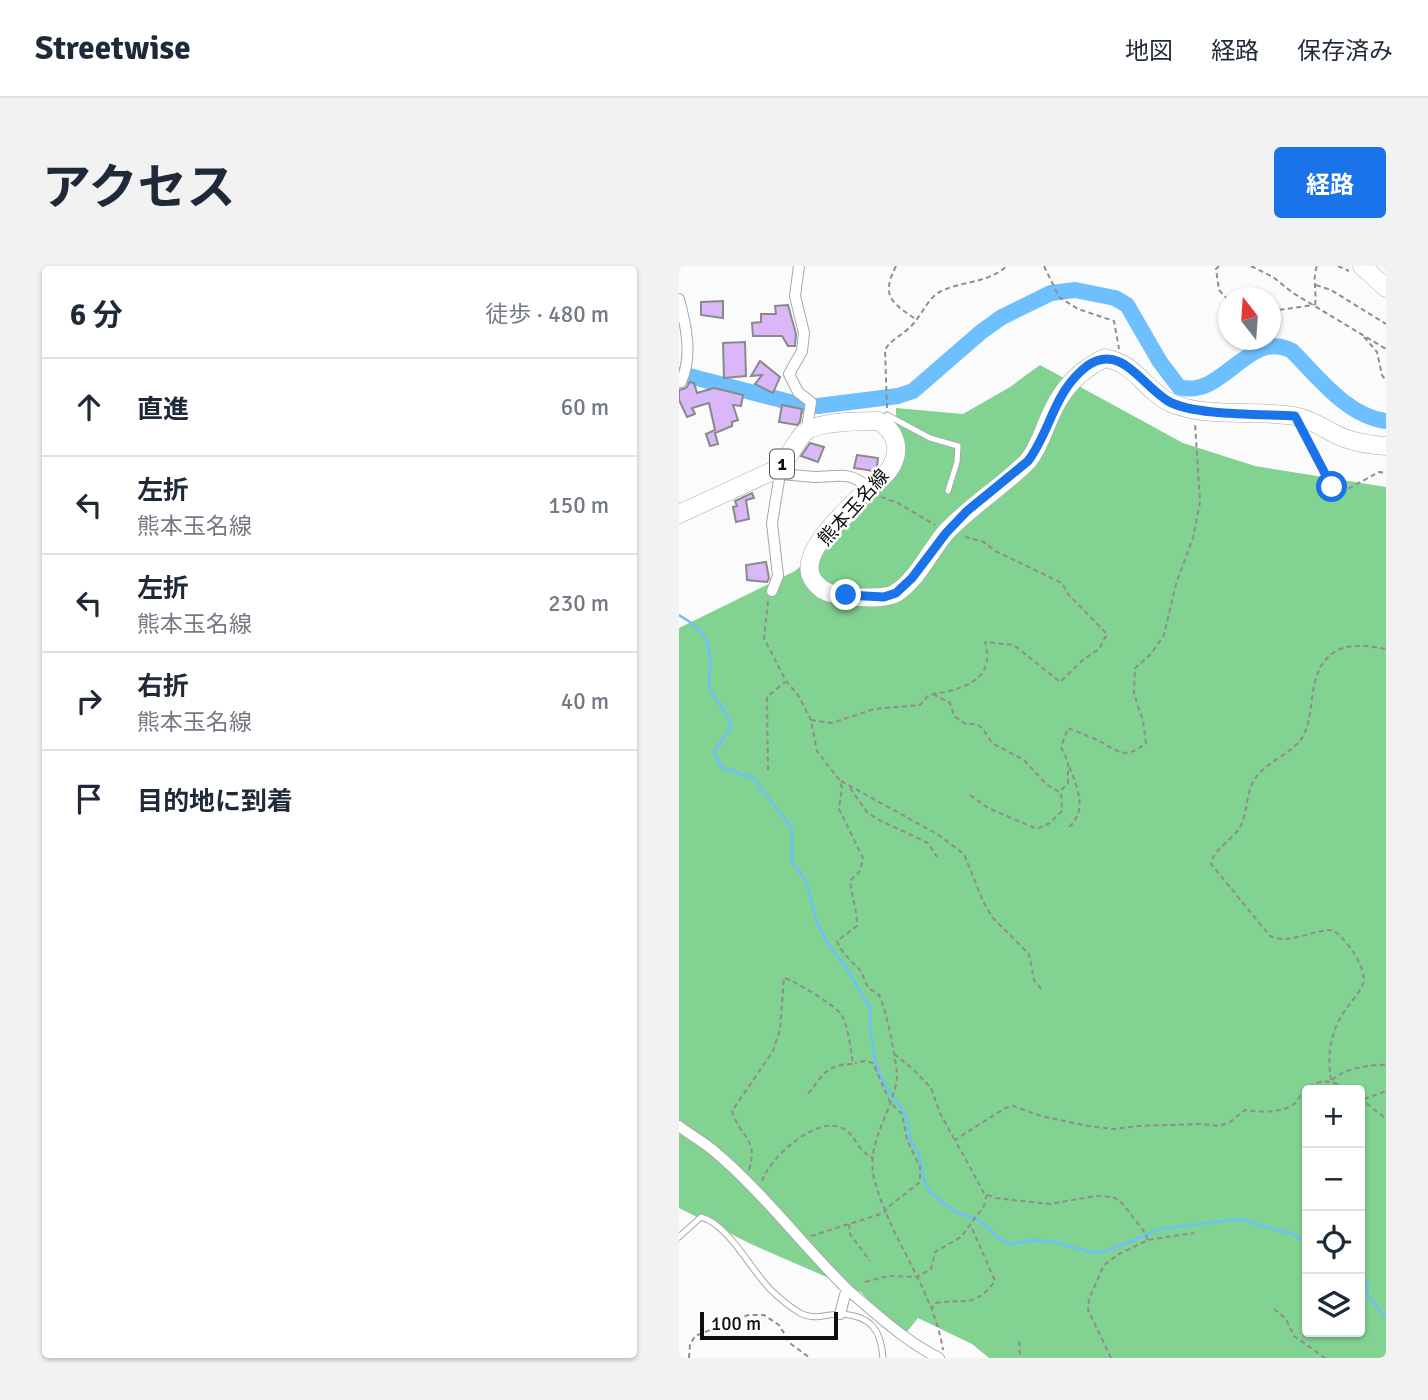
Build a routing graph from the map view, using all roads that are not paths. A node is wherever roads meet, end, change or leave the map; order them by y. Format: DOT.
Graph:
graph roads {
  1 [pos="799,266"];
  2 [pos="1362,266"];
  3 [pos="1386,288"];
  4 [pos="679,299"];
  5 [pos="683,377"];
  6 [pos="811,414"];
  7 [pos="887,415"];
  8 [pos="1386,446"];
  9 [pos="779,471"];
  10 [pos="869,489"];
  11 [pos="948,491"];
  12 [pos="679,514"];
  13 [pos="772,590"];
  14 [pos="679,1126"];
  15 [pos="679,1237"];
  16 [pos="849,1291"];
  17 [pos="840,1314"];
  18 [pos="883,1358"];
  19 [pos="942,1358"];
  1 -- 6 [label="street"];
  2 -- 3 [label="main road"];
  4 -- 5 [label="street"];
  6 -- 9 [label="main road, 1"];
  6 -- 10 [label="main road, 熊本玉名線 / 1"];
  7 -- 11 [label="lane"];
  8 -- 10 [label="main road, 熊本玉名線 / 1"];
  9 -- 10 [label="street"];
  9 -- 12 [label="main road, 1"];
  9 -- 13 [label="street"];
  14 -- 16 [label="street"];
  15 -- 17 [label="lane"];
  16 -- 17 [label="street"];
  16 -- 19 [label="street"];
  17 -- 18 [label="lane"];
}
